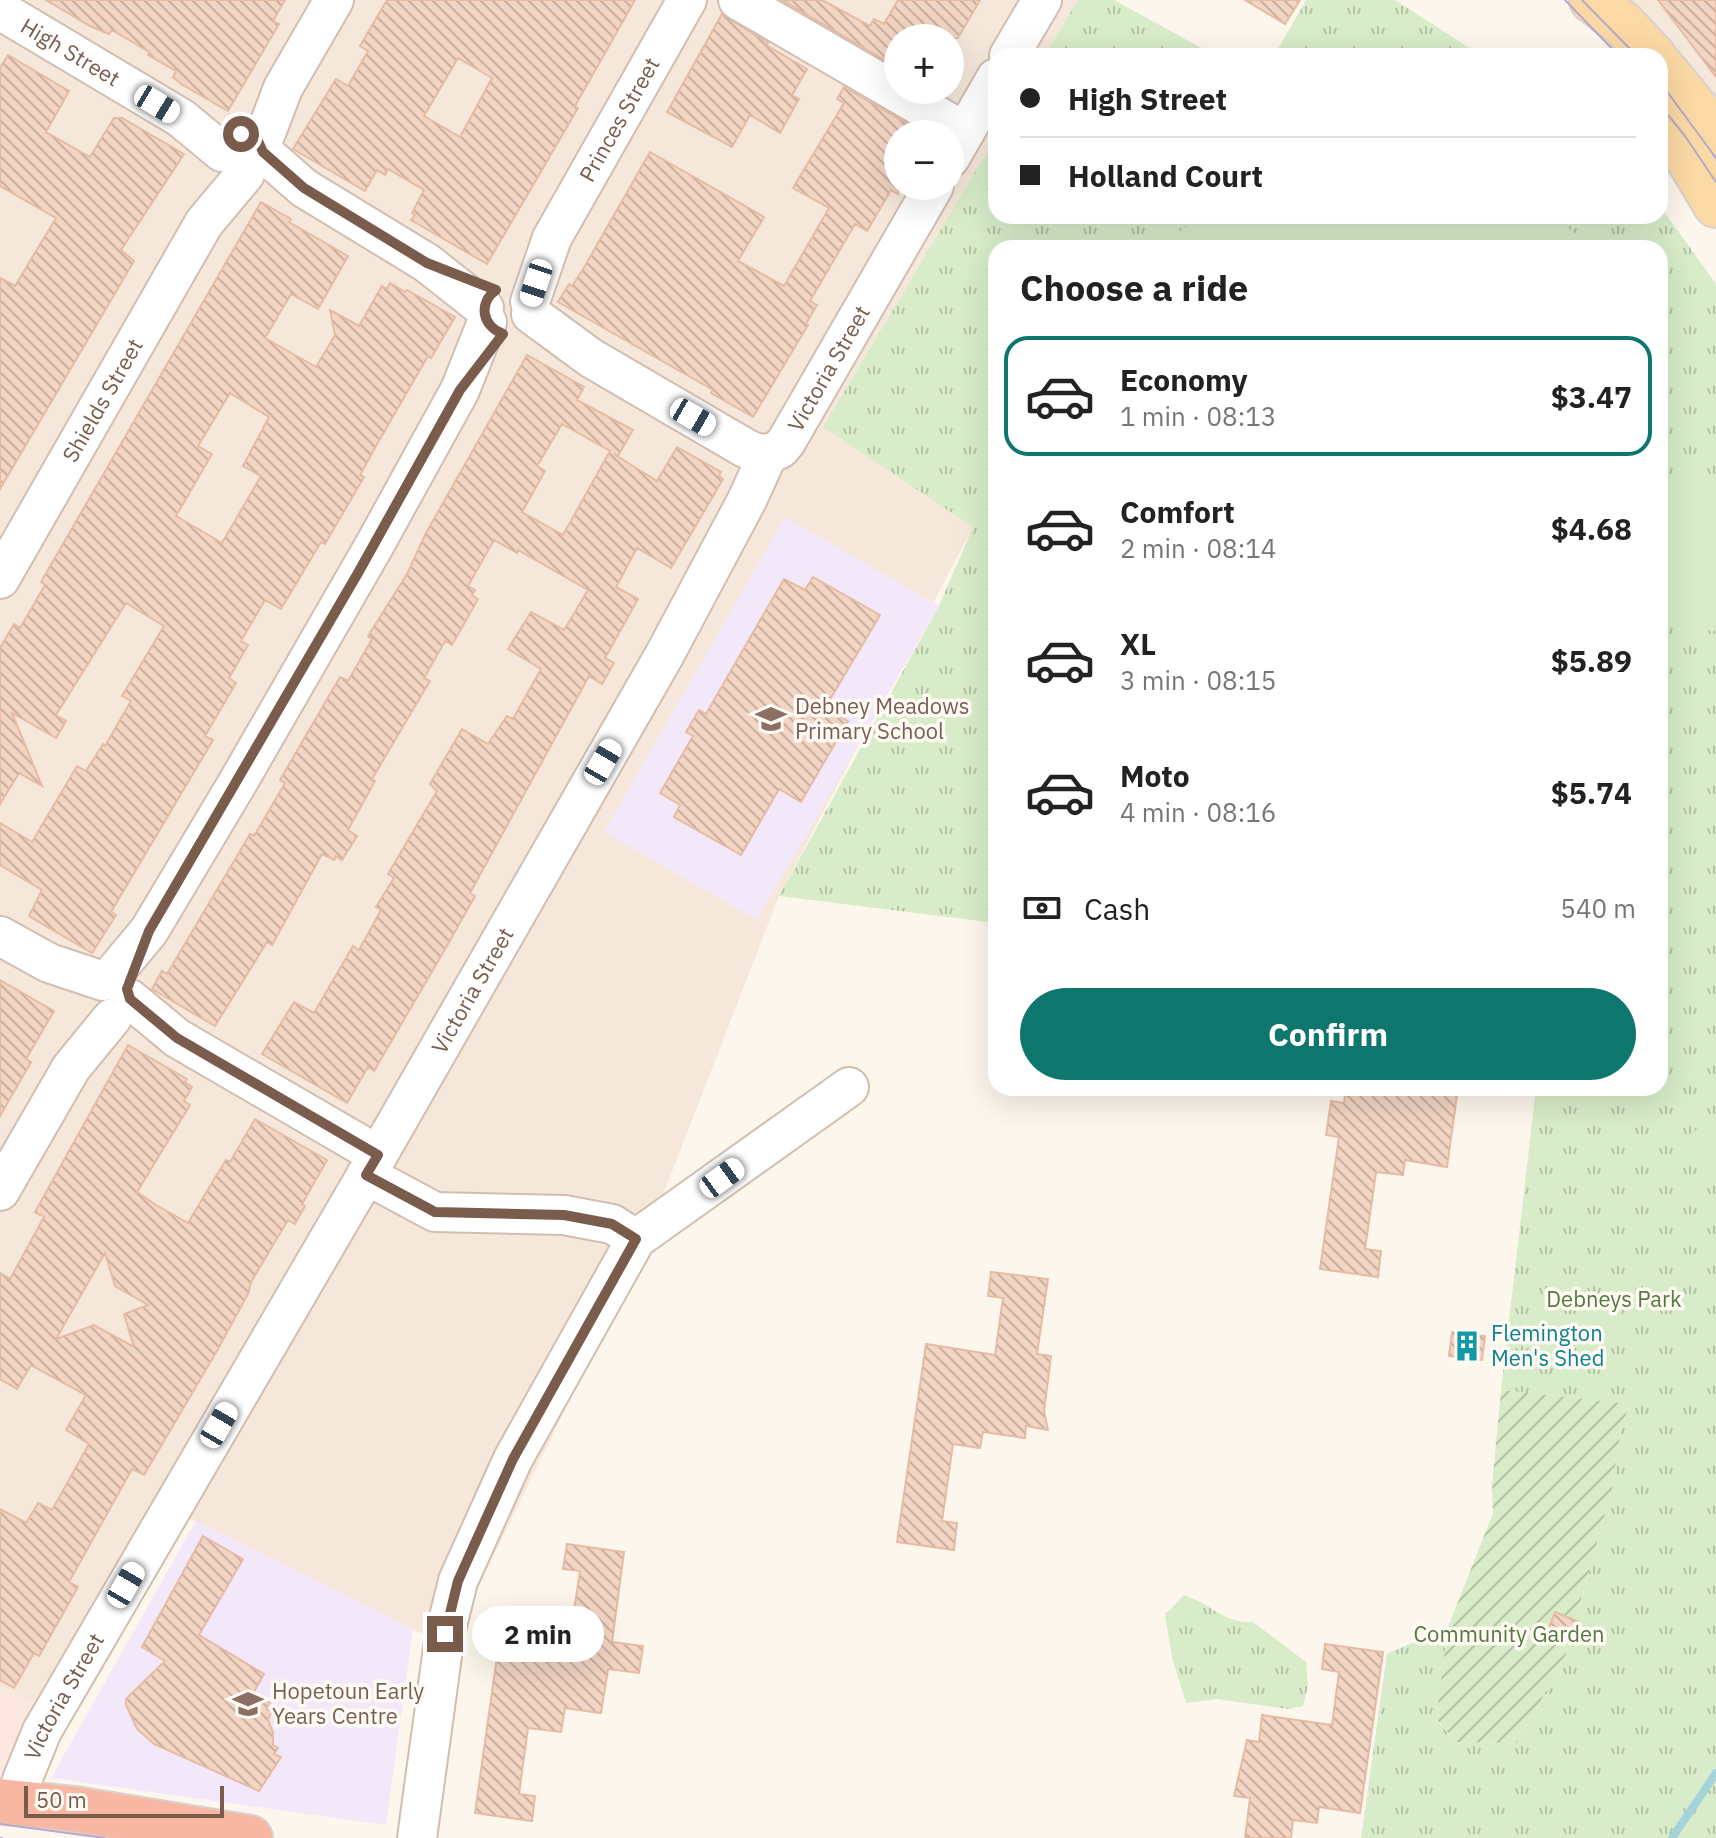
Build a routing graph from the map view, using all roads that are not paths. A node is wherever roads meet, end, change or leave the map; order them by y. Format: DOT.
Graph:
graph roads {
  1 [pos="334,0"];
  2 [pos="687,0"];
  3 [pos="738,0"];
  4 [pos="1042,0"];
  5 [pos="1565,0"];
  6 [pos="1592,0"];
  7 [pos="0,10"];
  8 [pos="1014,48"];
  9 [pos="1610,48"];
  10 [pos="1646,48"];
  11 [pos="1668,75"];
  12 [pos="988,92"];
  13 [pos="920,120"];
  14 [pos="1668,125"];
  15 [pos="1716,133"];
  16 [pos="964,134"];
  17 [pos="243,153"];
  18 [pos="926,200"];
  19 [pos="1716,205"];
  20 [pos="508,311"];
  21 [pos="762,467"];
  22 [pos="0,579"];
  23 [pos="0,936"];
  24 [pos="111,999"];
  25 [pos="849,1087"];
  26 [pos="372,1165"];
  27 [pos="0,1191"];
  28 [pos="636,1239"];
  29 [pos="9,1802"];
  30 [pos="250,1838"];
  31 [pos="417,1838"];
  1 -- 17 [label="street, Shields Street"];
  2 -- 20 [label="street, Princes Street"];
  3 -- 13 [label="street"];
  4 -- 8 [label="street"];
  5 -- 9 [label="main road"];
  6 -- 10 [label="main road"];
  7 -- 17 [label="street, High Street"];
  11 -- 15 [label="main road"];
  12 -- 16 [label="street"];
  14 -- 19 [label="main road"];
  17 -- 20 [label="street, High Street"];
  17 -- 22 [label="street, Shields Street"];
  18 -- 21 [label="street, Victoria Street"];
  20 -- 21 [label="street, High Street"];
  20 -- 24 [label="street, Princes Street"];
  21 -- 26 [label="street, Victoria Street"];
  23 -- 24 [label="street"];
  24 -- 26 [label="street"];
  24 -- 27 [label="street, Princes Street"];
  25 -- 28 [label="street"];
  26 -- 28 [label="street"];
  26 -- 29 [label="street, Victoria Street"];
  28 -- 31 [label="street"];
  29 -- 30 [label="highway"];
}
